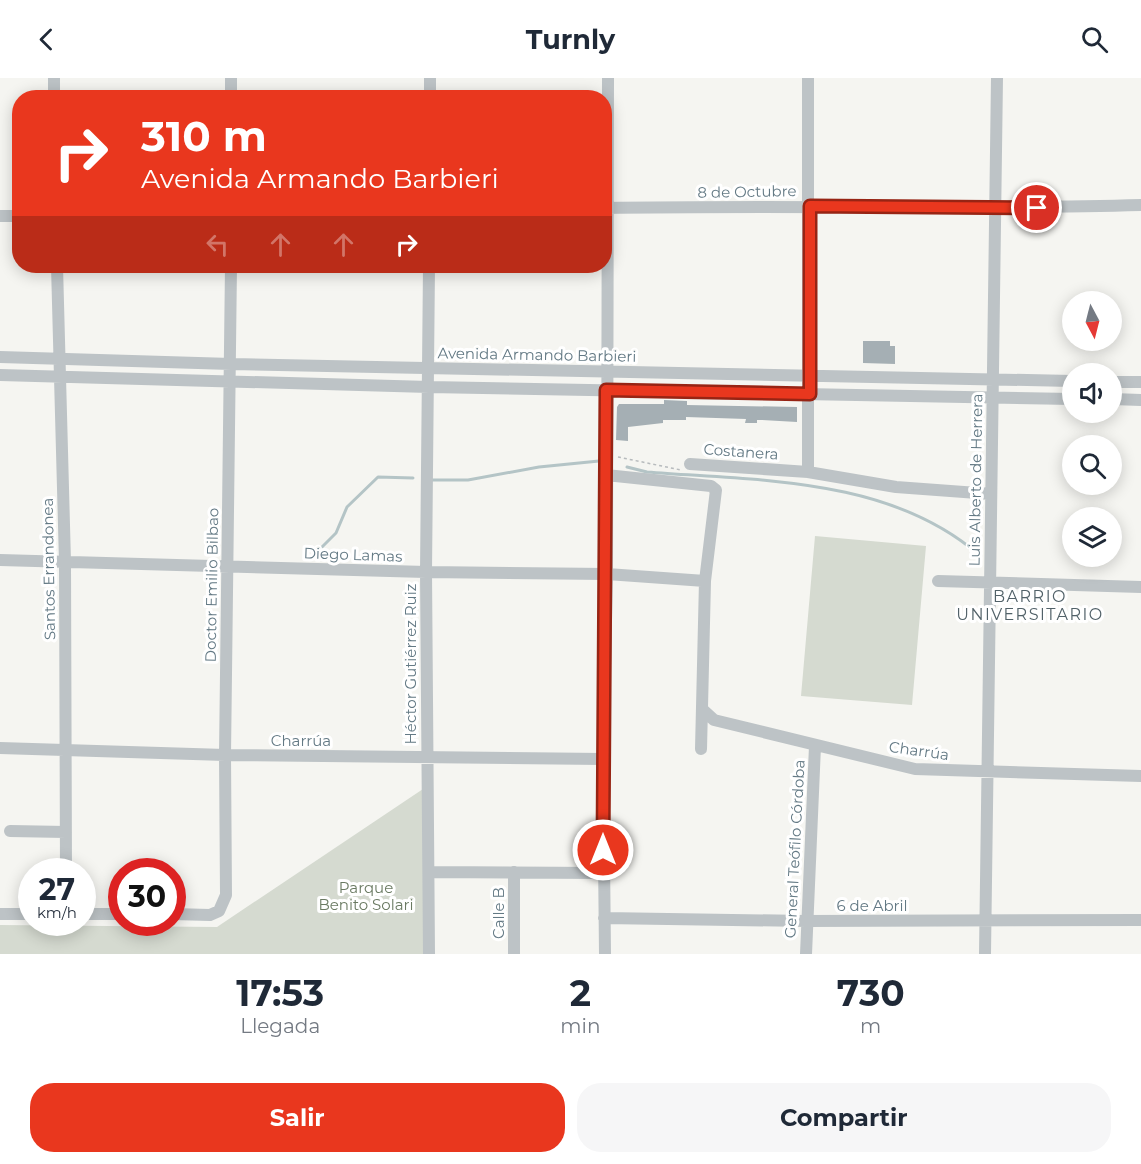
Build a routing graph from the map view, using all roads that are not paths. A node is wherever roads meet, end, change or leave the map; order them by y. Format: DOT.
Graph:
graph roads {
  1 [pos="808,78"];
  2 [pos="997,78"];
  3 [pos="1141,205"];
  4 [pos="810,206"];
  5 [pos="612,208"];
  6 [pos="995,209"];
  7 [pos="57,273"];
  8 [pos="231,273"];
  9 [pos="429,273"];
  10 [pos="606,273"];
  11 [pos="0,357"];
  12 [pos="60,359"];
  13 [pos="231,364"];
  14 [pos="429,367"];
  15 [pos="606,372"];
  16 [pos="0,375"];
  17 [pos="810,376"];
  18 [pos="60,378"];
  19 [pos="993,381"];
  20 [pos="1062,381"];
  21 [pos="231,382"];
  22 [pos="1122,382"];
  23 [pos="1141,382"];
  24 [pos="429,387"];
  25 [pos="606,390"];
  26 [pos="810,394"];
  27 [pos="993,397"];
  28 [pos="1062,399"];
  29 [pos="1122,399"];
  30 [pos="1141,400"];
  31 [pos="690,464"];
  32 [pos="808,472"];
  33 [pos="606,476"];
  34 [pos="991,494"];
  35 [pos="0,560"];
  36 [pos="64,562"];
  37 [pos="228,566"];
  38 [pos="426,572"];
  39 [pos="607,574"];
  40 [pos="705,581"];
  41 [pos="938,582"];
  42 [pos="990,583"];
  43 [pos="1141,587"];
  44 [pos="702,709"];
  45 [pos="815,746"];
  46 [pos="0,748"];
  47 [pos="701,749"];
  48 [pos="65,750"];
  49 [pos="225,755"];
  50 [pos="427,757"];
  51 [pos="603,759"];
  52 [pos="987,773"];
  53 [pos="1141,776"];
  54 [pos="10,831"];
  55 [pos="66,832"];
  56 [pos="66,858"];
  57 [pos="429,872"];
  58 [pos="514,872"];
  59 [pos="603,873"];
  60 [pos="0,914"];
  61 [pos="18,914"];
  62 [pos="186,914"];
  63 [pos="604,918"];
  64 [pos="1141,920"];
  65 [pos="806,921"];
  66 [pos="985,922"];
  67 [pos="429,954"];
  68 [pos="514,954"];
  69 [pos="605,954"];
  70 [pos="806,954"];
  71 [pos="985,954"];
  1 -- 4 [label="street"];
  2 -- 6 [label="street, Luis Alberto de Herrera"];
  3 -- 6 [label="street, 8 de Octubre"];
  4 -- 5 [label="street, 8 de Octubre"];
  4 -- 6 [label="street, 8 de Octubre"];
  4 -- 17 [label="street"];
  6 -- 19 [label="street, Luis Alberto de Herrera"];
  7 -- 12 [label="street, Santos Errandonea"];
  8 -- 13 [label="street, Doctor Emilio Bilbao"];
  9 -- 14 [label="street, Héctor Gutiérrez Ruiz"];
  10 -- 15 [label="street"];
  11 -- 12 [label="street, Avenida Armando Barbieri"];
  12 -- 13 [label="street, Avenida Armando Barbieri"];
  12 -- 18 [label="street, Santos Errandonea"];
  13 -- 14 [label="street, Avenida Armando Barbieri"];
  13 -- 21 [label="street, Doctor Emilio Bilbao"];
  14 -- 15 [label="street, Avenida Armando Barbieri"];
  14 -- 24 [label="street, Héctor Gutiérrez Ruiz"];
  15 -- 17 [label="street, Avenida Armando Barbieri"];
  15 -- 25 [label="street"];
  16 -- 18 [label="street"];
  17 -- 19 [label="street, Avenida Armando Barbieri"];
  17 -- 26 [label="street"];
  18 -- 21 [label="street"];
  18 -- 36 [label="street, Santos Errandonea"];
  19 -- 20 [label="street, Avenida Armando Barbieri"];
  19 -- 27 [label="street, Luis Alberto de Herrera"];
  21 -- 24 [label="street"];
  21 -- 37 [label="street, Doctor Emilio Bilbao"];
  22 -- 23 [label="street"];
  24 -- 25 [label="street"];
  24 -- 38 [label="street, Héctor Gutiérrez Ruiz"];
  25 -- 26 [label="street"];
  25 -- 33 [label="street"];
  26 -- 27 [label="street"];
  26 -- 32 [label="street"];
  27 -- 28 [label="street"];
  27 -- 34 [label="street, Luis Alberto de Herrera"];
  29 -- 30 [label="street"];
  31 -- 32 [label="street, Costanera"];
  32 -- 34 [label="street, Costanera"];
  33 -- 39 [label="street"];
  33 -- 40 [label="street"];
  34 -- 42 [label="street, Luis Alberto de Herrera"];
  35 -- 36 [label="street, Diego Lamas"];
  36 -- 37 [label="street, Diego Lamas"];
  36 -- 48 [label="street, Santos Errandonea"];
  37 -- 38 [label="street, Diego Lamas"];
  37 -- 49 [label="street, Doctor Emilio Bilbao"];
  38 -- 39 [label="street, Diego Lamas"];
  38 -- 50 [label="street, Héctor Gutiérrez Ruiz"];
  39 -- 40 [label="street, Diego Lamas"];
  39 -- 51 [label="street"];
  40 -- 44 [label="street"];
  41 -- 42 [label="street"];
  42 -- 43 [label="street"];
  42 -- 52 [label="street, Luis Alberto de Herrera"];
  44 -- 45 [label="street, Charrúa"];
  44 -- 47 [label="street"];
  45 -- 52 [label="street, Charrúa"];
  45 -- 65 [label="street, General Teófilo Córdoba"];
  46 -- 48 [label="street, Charrúa"];
  48 -- 49 [label="street, Charrúa"];
  48 -- 55 [label="street, Santos Errandonea"];
  49 -- 50 [label="street, Charrúa"];
  49 -- 62 [label="street, Doctor Emilio Bilbao"];
  50 -- 51 [label="street, Charrúa"];
  50 -- 57 [label="street, Héctor Gutiérrez Ruiz"];
  51 -- 59 [label="street"];
  52 -- 53 [label="street, Charrúa"];
  52 -- 66 [label="street, Luis Alberto de Herrera"];
  54 -- 55 [label="street"];
  55 -- 56 [label="street, Santos Errandonea"];
  57 -- 58 [label="street"];
  57 -- 67 [label="street, Héctor Gutiérrez Ruiz"];
  58 -- 59 [label="street"];
  58 -- 68 [label="street, Calle B"];
  59 -- 63 [label="street"];
  60 -- 61 [label="street"];
  63 -- 65 [label="street, 6 de Abril"];
  63 -- 69 [label="street"];
  64 -- 66 [label="street, 6 de Abril"];
  65 -- 66 [label="street, 6 de Abril"];
  65 -- 70 [label="street, General Teófilo Córdoba"];
  66 -- 71 [label="street, Luis Alberto de Herrera"];
}
